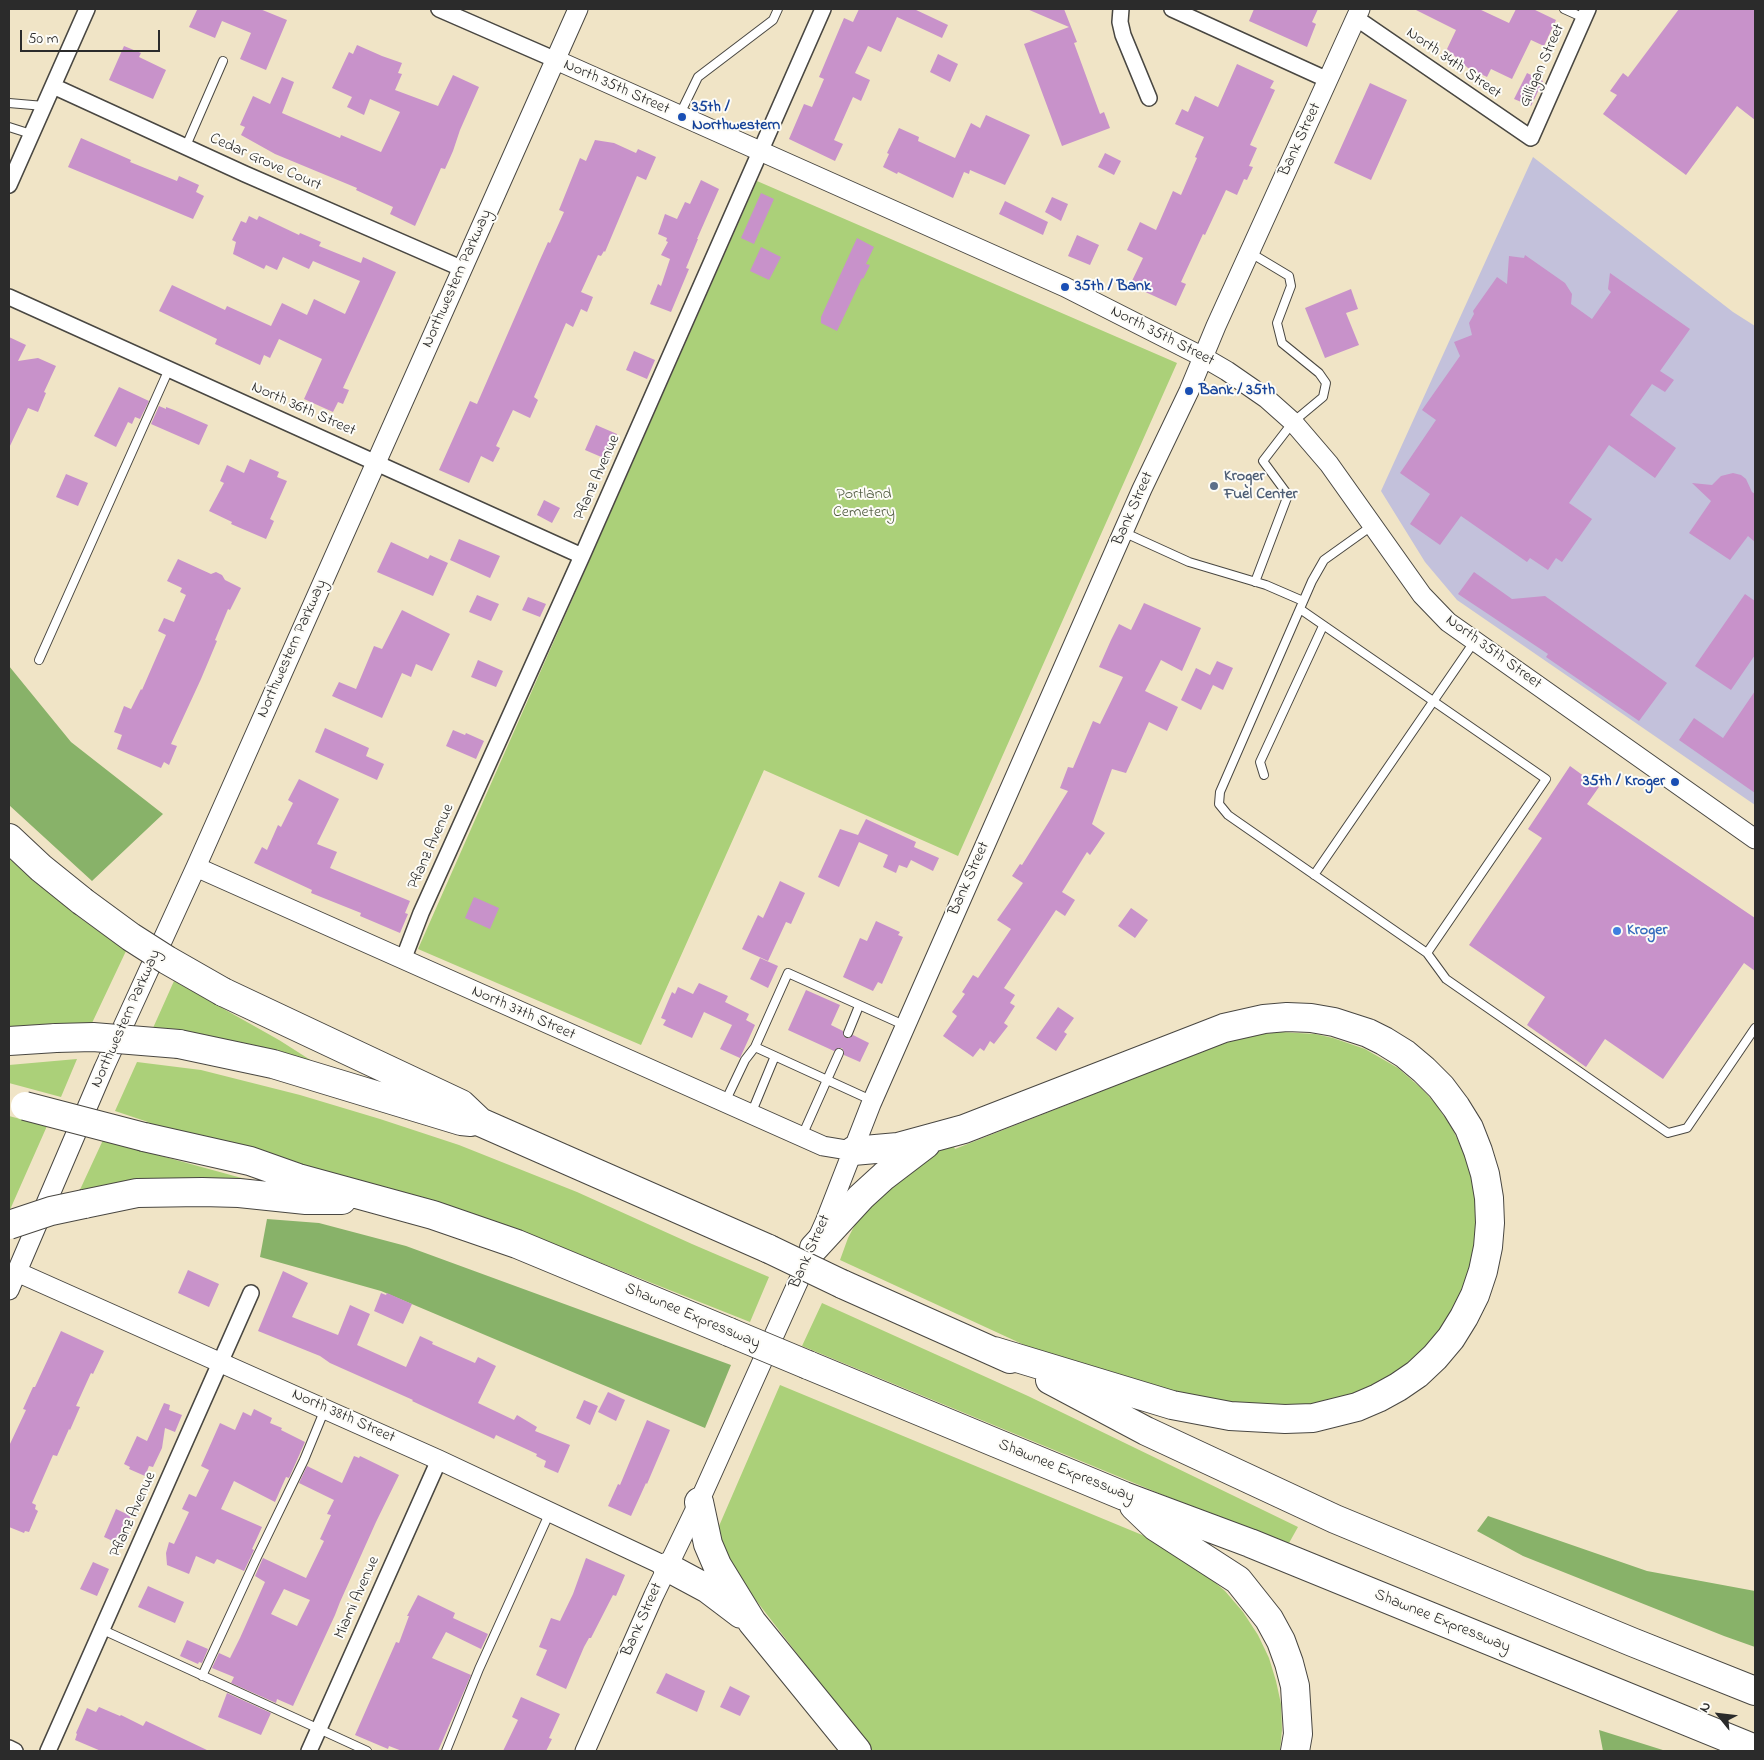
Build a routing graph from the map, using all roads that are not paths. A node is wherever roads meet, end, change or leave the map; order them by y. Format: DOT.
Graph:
graph roads {
  1 [pos="87,9"];
  2 [pos="439,9"];
  3 [pos="578,9"];
  4 [pos="778,9"];
  5 [pos="823,9"];
  6 [pos="1121,9"];
  7 [pos="1172,9"];
  8 [pos="1564,9"];
  9 [pos="1358,13"];
  10 [pos="1586,13"];
  11 [pos="556,60"];
  12 [pos="223,61"];
  13 [pos="1328,80"];
  14 [pos="53,86"];
  15 [pos="1150,98"];
  16 [pos="9,103"];
  17 [pos="44,106"];
  18 [pos="679,116"];
  19 [pos="9,127"];
  20 [pos="31,134"];
  21 [pos="1531,138"];
  22 [pos="186,146"];
  23 [pos="760,152"];
  24 [pos="9,185"];
  25 [pos="1249,252"];
  26 [pos="463,269"];
  27 [pos="9,296"];
  28 [pos="1203,357"];
  29 [pos="169,368"];
  30 [pos="1293,422"];
  31 [pos="376,462"];
  32 [pos="1374,525"];
  33 [pos="1123,532"];
  34 [pos="582,556"];
  35 [pos="1255,582"];
  36 [pos="1301,605"];
  37 [pos="1324,626"];
  38 [pos="1474,642"];
  39 [pos="39,660"];
  40 [pos="1433,702"];
  41 [pos="1264,775"];
  42 [pos="9,838"];
  43 [pos="1755,839"];
  44 [pos="196,867"];
  45 [pos="1314,875"];
  46 [pos="1427,953"];
  47 [pos="403,960"];
  48 [pos="860,1006"];
  49 [pos="906,1026"];
  50 [pos="1755,1028"];
  51 [pos="848,1033"];
  52 [pos="9,1041"];
  53 [pos="755,1047"];
  54 [pos="839,1053"];
  55 [pos="775,1056"];
  56 [pos="827,1080"];
  57 [pos="873,1101"];
  58 [pos="17,1103"];
  59 [pos="725,1103"];
  60 [pos="751,1114"];
  61 [pos="480,1122"];
  62 [pos="939,1136"];
  63 [pos="801,1137"];
  64 [pos="853,1151"];
  65 [pos="376,1200"];
  66 [pos="9,1225"];
  67 [pos="814,1248"];
  68 [pos="17,1272"];
  69 [pos="9,1290"];
  70 [pos="252,1293"];
  71 [pos="994,1351"];
  72 [pos="221,1363"];
  73 [pos="325,1409"];
  74 [pos="440,1460"];
  75 [pos="1124,1496"];
  76 [pos="699,1502"];
  77 [pos="550,1511"];
  78 [pos="667,1567"];
  79 [pos="752,1622"];
  80 [pos="103,1630"];
  81 [pos="202,1676"];
  82 [pos="1755,1691"];
  83 [pos="319,1730"];
  84 [pos="9,1748"];
  85 [pos="1755,1749"];
  86 [pos="15,1751"];
  87 [pos="48,1751"];
  88 [pos="310,1751"];
  89 [pos="367,1751"];
  90 [pos="446,1751"];
  91 [pos="585,1751"];
  92 [pos="857,1751"];
  93 [pos="1295,1751"];
  1 -- 14 [label="street"];
  2 -- 11 [label="street"];
  3 -- 11 [label="street, Northwestern Parkway"];
  4 -- 18 [label="lane"];
  5 -- 23 [label="street, Pflanz Avenue"];
  6 -- 15 [label="street"];
  7 -- 13 [label="street"];
  8 -- 10 [label="lane"];
  9 -- 13 [label="street, Bank Street"];
  9 -- 21 [label="street, North 34th Street"];
  10 -- 21 [label="street, Gilligan Street"];
  11 -- 18 [label="street, North 35th Street"];
  11 -- 26 [label="street, Northwestern Parkway"];
  12 -- 22 [label="lane"];
  13 -- 25 [label="street, Bank Street"];
  14 -- 17 [label="street"];
  14 -- 22 [label="street, Cedar Grove Court"];
  16 -- 17 [label="lane"];
  17 -- 20 [label="street"];
  18 -- 23 [label="street, North 35th Street"];
  19 -- 20 [label="lane"];
  20 -- 24 [label="street"];
  22 -- 26 [label="street, Cedar Grove Court"];
  23 -- 28 [label="street, North 35th Street"];
  23 -- 34 [label="street, Pflanz Avenue"];
  25 -- 28 [label="street, Bank Street"];
  25 -- 30 [label="lane"];
  26 -- 31 [label="street, Northwestern Parkway"];
  27 -- 29 [label="street, North 36th Street"];
  28 -- 30 [label="street, North 35th Street"];
  28 -- 33 [label="street, Bank Street"];
  29 -- 31 [label="street, North 36th Street"];
  29 -- 39 [label="lane"];
  30 -- 32 [label="street, North 35th Street"];
  30 -- 35 [label="lane"];
  31 -- 34 [label="street, North 36th Street"];
  31 -- 44 [label="street, Northwestern Parkway"];
  32 -- 36 [label="lane"];
  32 -- 38 [label="street, North 35th Street"];
  33 -- 35 [label="lane"];
  33 -- 49 [label="street, Bank Street"];
  34 -- 47 [label="street, Pflanz Avenue"];
  35 -- 36 [label="lane"];
  36 -- 37 [label="lane"];
  36 -- 45 [label="lane"];
  37 -- 40 [label="lane"];
  37 -- 41 [label="lane"];
  38 -- 40 [label="lane"];
  38 -- 43 [label="street, North 35th Street"];
  40 -- 45 [label="lane"];
  40 -- 46 [label="lane"];
  42 -- 61 [label="highway, bridge"];
  44 -- 47 [label="street, North 37th Street"];
  44 -- 68 [label="street, Northwestern Parkway"];
  45 -- 46 [label="lane"];
  46 -- 50 [label="lane"];
  47 -- 59 [label="street, North 37th Street"];
  48 -- 49 [label="lane"];
  48 -- 51 [label="lane"];
  48 -- 53 [label="lane"];
  49 -- 57 [label="street, Bank Street"];
  52 -- 61 [label="highway, bridge"];
  53 -- 55 [label="lane"];
  53 -- 59 [label="lane"];
  54 -- 56 [label="lane"];
  55 -- 56 [label="lane"];
  55 -- 60 [label="lane"];
  56 -- 57 [label="lane"];
  56 -- 63 [label="lane"];
  57 -- 64 [label="street, Bank Street"];
  58 -- 65 [label="highway, bridge"];
  59 -- 60 [label="street, North 37th Street"];
  60 -- 63 [label="street, North 37th Street"];
  61 -- 71 [label="highway, bridge"];
  62 -- 64 [label="highway"];
  62 -- 67 [label="highway"];
  62 -- 71 [label="highway"];
  63 -- 64 [label="street, North 37th Street"];
  64 -- 67 [label="street, Bank Street"];
  65 -- 66 [label="highway, bridge"];
  65 -- 75 [label="highway, Shawnee Expressway, bridge"];
  67 -- 76 [label="street, Bank Street"];
  68 -- 69 [label="street, Northwestern Parkway"];
  68 -- 72 [label="street, North 38th Street"];
  70 -- 72 [label="street, Pflanz Avenue"];
  71 -- 82 [label="highway"];
  72 -- 73 [label="street, North 38th Street"];
  72 -- 80 [label="street, Pflanz Avenue"];
  73 -- 74 [label="street, North 38th Street"];
  73 -- 81 [label="lane"];
  74 -- 77 [label="street, North 38th Street"];
  74 -- 83 [label="street, Miami Avenue"];
  75 -- 85 [label="highway, Shawnee Expressway"];
  75 -- 93 [label="highway"];
  76 -- 78 [label="street, Bank Street"];
  76 -- 79 [label="highway"];
  77 -- 78 [label="street, North 38th Street"];
  77 -- 90 [label="lane"];
  78 -- 79 [label="highway"];
  78 -- 91 [label="street, Bank Street"];
  79 -- 92 [label="highway"];
  80 -- 81 [label="lane"];
  80 -- 87 [label="street, Pflanz Avenue"];
  81 -- 83 [label="lane"];
  83 -- 88 [label="street, Miami Avenue"];
  83 -- 89 [label="lane"];
  84 -- 86 [label="street"];
}
